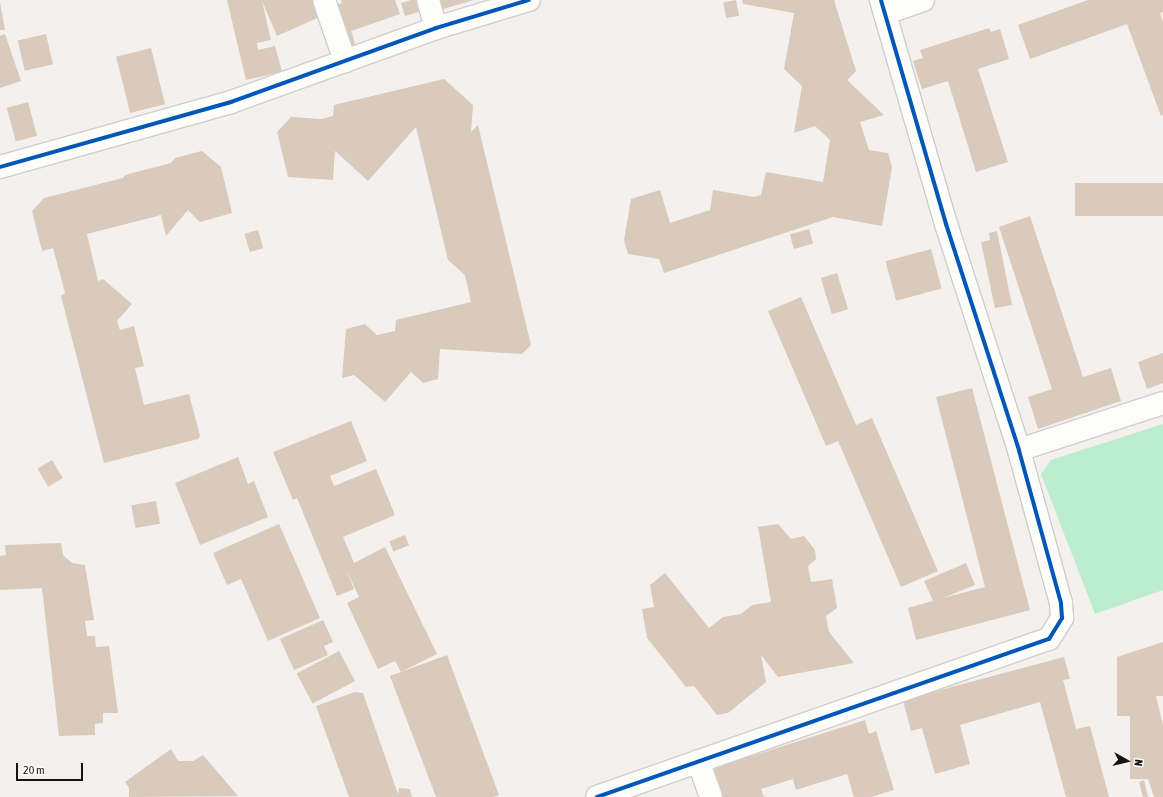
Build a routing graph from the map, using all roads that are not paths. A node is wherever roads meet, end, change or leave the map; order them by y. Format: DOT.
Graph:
graph roads {
  1 [pos="324,0"];
  2 [pos="428,0"];
  3 [pos="529,0"];
  4 [pos="923,0"];
  5 [pos="883,6"];
  6 [pos="436,28"];
  7 [pos="345,61"];
  8 [pos="0,167"];
  9 [pos="1163,403"];
  10 [pos="1019,450"];
  11 [pos="698,761"];
  12 [pos="596,797"];
  13 [pos="711,797"];
  1 -- 7 [label="street"];
  2 -- 6 [label="street"];
  3 -- 6 [label="street"];
  4 -- 5 [label="street"];
  5 -- 10 [label="street"];
  6 -- 7 [label="street"];
  7 -- 8 [label="street"];
  9 -- 10 [label="street"];
  10 -- 11 [label="street"];
  11 -- 12 [label="street"];
  11 -- 13 [label="street"];
}
